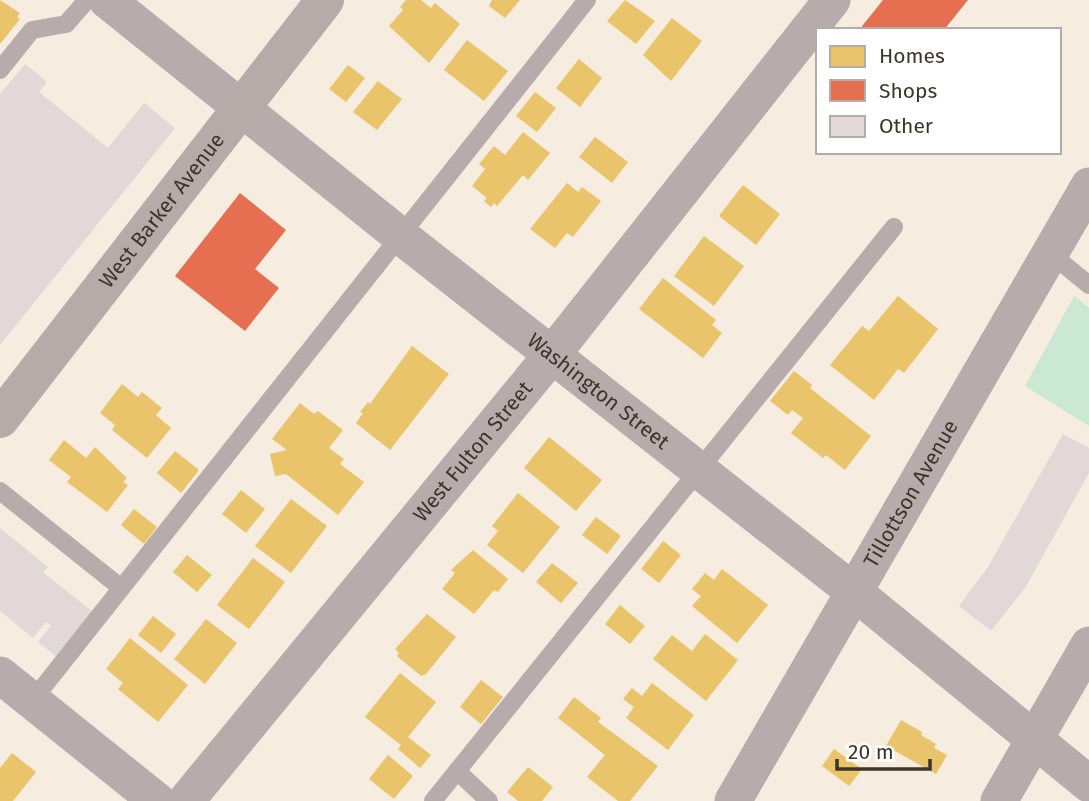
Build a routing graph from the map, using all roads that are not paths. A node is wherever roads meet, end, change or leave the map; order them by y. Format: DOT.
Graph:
graph roads {
  1 [pos="88,0"];
  2 [pos="107,0"];
  3 [pos="325,0"];
  4 [pos="587,0"];
  5 [pos="832,0"];
  6 [pos="0,70"];
  7 [pos="240,109"];
  8 [pos="1089,186"];
  9 [pos="894,227"];
  10 [pos="398,234"];
  11 [pos="1050,253"];
  12 [pos="1089,285"];
  13 [pos="551,356"];
  14 [pos="0,419"];
  15 [pos="698,470"];
  16 [pos="0,491"];
  17 [pos="120,587"];
  18 [pos="853,591"];
  19 [pos="1086,655"];
  20 [pos="0,675"];
  21 [pos="32,701"];
  22 [pos="1034,741"];
  23 [pos="457,771"];
  24 [pos="1089,784"];
  25 [pos="157,801"];
  26 [pos="186,801"];
  27 [pos="433,801"];
  28 [pos="489,801"];
  29 [pos="733,801"];
  30 [pos="999,801"];
  1 -- 6 [label="lane"];
  2 -- 7 [label="street, Washington Street"];
  3 -- 7 [label="street, West Barker Avenue"];
  4 -- 10 [label="lane"];
  5 -- 13 [label="street, West Fulton Street"];
  7 -- 10 [label="street, Washington Street"];
  7 -- 14 [label="street, West Barker Avenue"];
  8 -- 11 [label="street, Tillottson Avenue"];
  9 -- 15 [label="lane"];
  10 -- 13 [label="street, Washington Street"];
  10 -- 17 [label="lane"];
  11 -- 12 [label="lane"];
  11 -- 18 [label="street, Tillottson Avenue"];
  13 -- 15 [label="street, Washington Street"];
  13 -- 26 [label="street, West Fulton Street"];
  15 -- 18 [label="street, Washington Street"];
  15 -- 23 [label="lane"];
  16 -- 17 [label="lane"];
  17 -- 21 [label="lane"];
  18 -- 22 [label="street, Washington Street"];
  18 -- 29 [label="street, Tillottson Avenue"];
  19 -- 22 [label="street"];
  20 -- 21 [label="street"];
  21 -- 25 [label="street"];
  22 -- 24 [label="street, Washington Street"];
  22 -- 30 [label="street"];
  23 -- 27 [label="lane"];
  23 -- 28 [label="lane"];
}
